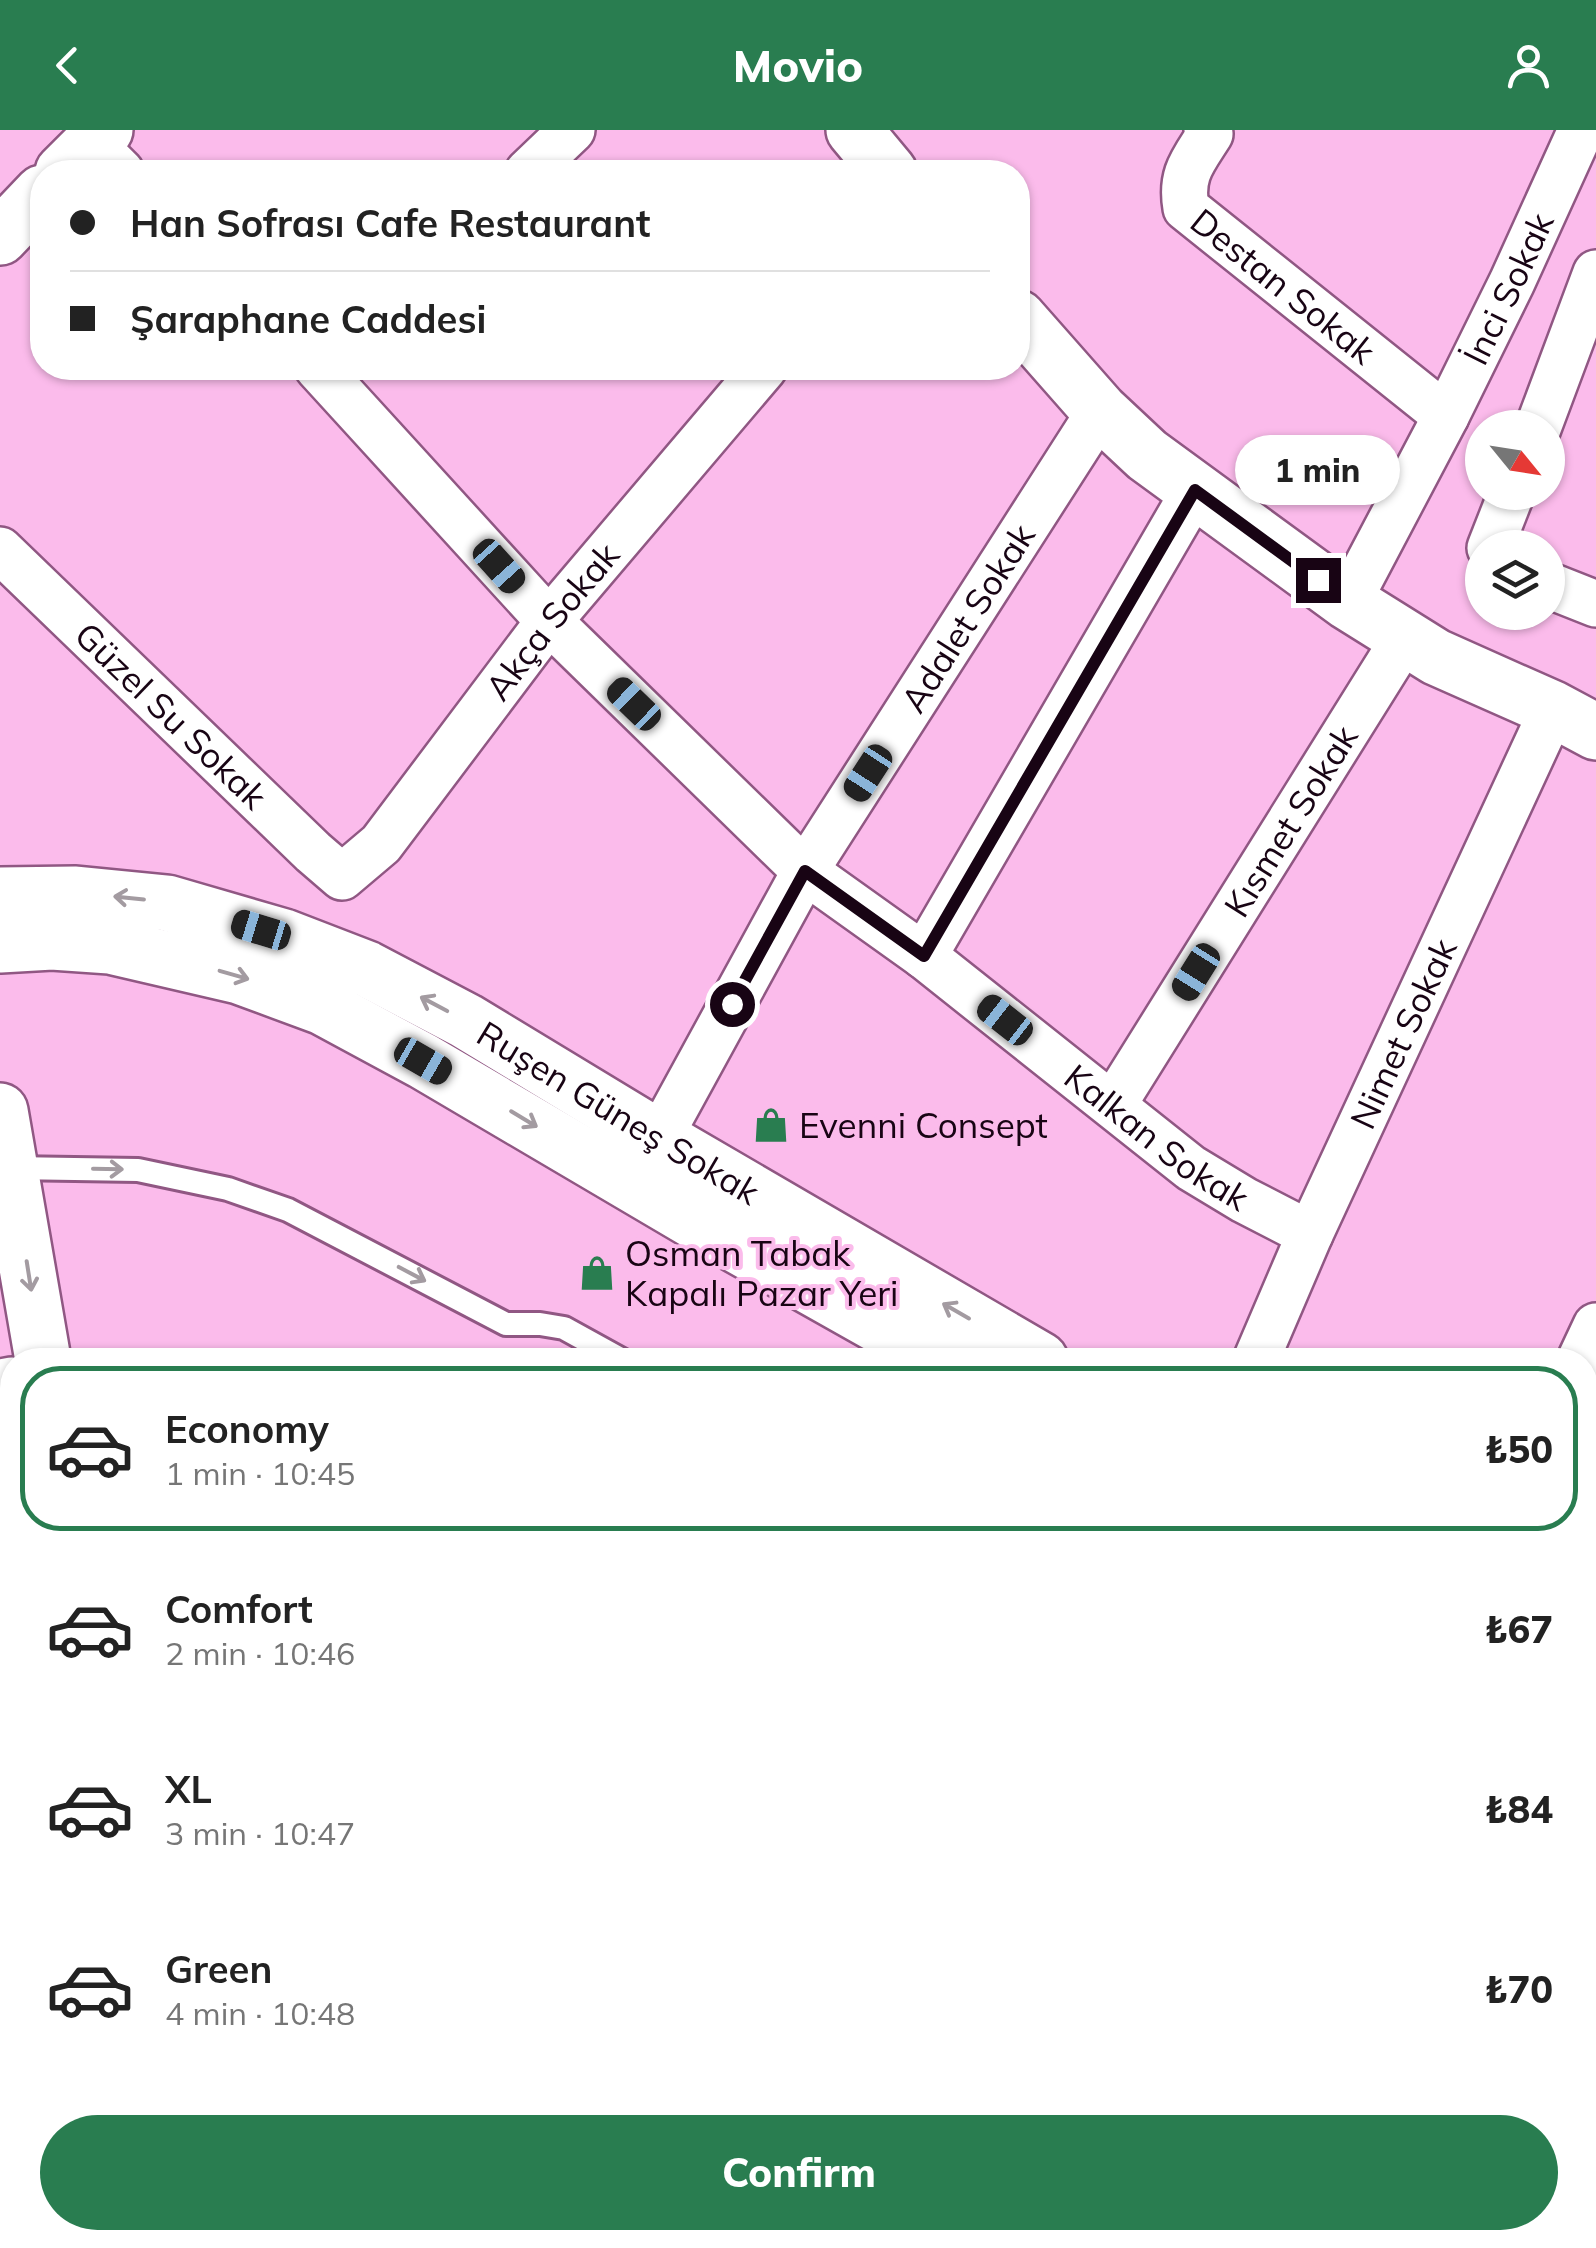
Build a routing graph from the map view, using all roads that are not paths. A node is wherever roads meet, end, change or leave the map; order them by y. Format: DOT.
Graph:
graph roads {
  1 [pos="572,130"];
  2 [pos="854,130"];
  3 [pos="1581,130"];
  4 [pos="1210,131"];
  5 [pos="541,160"];
  6 [pos="878,160"];
  7 [pos="30,205"];
  8 [pos="0,236"];
  9 [pos="1596,273"];
  10 [pos="1030,332"];
  11 [pos="1581,364"];
  12 [pos="333,380"];
  13 [pos="754,380"];
  14 [pos="1550,410"];
  15 [pos="1100,411"];
  16 [pos="1446,416"];
  17 [pos="1195,490"];
  18 [pos="0,550"];
  19 [pos="1565,592"];
  20 [pos="1348,602"];
  21 [pos="1596,604"];
  22 [pos="549,621"];
  23 [pos="1404,638"];
  24 [pos="1574,720"];
  25 [pos="805,871"];
  26 [pos="342,876"];
  27 [pos="0,895"];
  28 [pos="0,945"];
  29 [pos="924,956"];
  30 [pos="1113,1105"];
  31 [pos="0,1111"];
  32 [pos="646,1161"];
  33 [pos="11,1168"];
  34 [pos="1310,1234"];
  35 [pos="41,1348"];
  36 [pos="600,1348"];
  37 [pos="920,1348"];
  38 [pos="1016,1348"];
  39 [pos="1261,1348"];
  1 -- 5 [label="street"];
  2 -- 6 [label="street"];
  3 -- 16 [label="street, İnci Sokak"];
  4 -- 16 [label="street, Destan Sokak"];
  7 -- 8 [label="street"];
  9 -- 11 [label="street"];
  10 -- 15 [label="street"];
  11 -- 14 [label="street"];
  12 -- 22 [label="street, Kalkan Sokak"];
  13 -- 22 [label="street, Akça Sokak"];
  15 -- 17 [label="street"];
  15 -- 25 [label="street, Adalet Sokak"];
  16 -- 20 [label="street, İnci Sokak"];
  17 -- 20 [label="street"];
  17 -- 29 [label="street"];
  18 -- 26 [label="street, Güzel Su Sokak"];
  19 -- 21 [label="street"];
  20 -- 23 [label="street"];
  22 -- 25 [label="street, Kalkan Sokak"];
  22 -- 26 [label="street, Akça Sokak"];
  23 -- 24 [label="street"];
  23 -- 30 [label="street, Kısmet Sokak"];
  24 -- 34 [label="street, Nimet Sokak"];
  25 -- 29 [label="street, Kalkan Sokak"];
  25 -- 32 [label="street, Adalet Sokak"];
  32 -- 27 [label="street, Ruşen Güneş Sokak, one-way"];
  28 -- 32 [label="street, Ruşen Güneş Sokak, one-way"];
  29 -- 30 [label="street, Kalkan Sokak"];
  30 -- 34 [label="street, Kalkan Sokak"];
  31 -- 33 [label="street"];
  32 -- 37 [label="street, Ruşen Güneş Sokak"];
  38 -- 32 [label="street, Ruşen Güneş Sokak, one-way"];
  33 -- 35 [label="street, one-way"];
  33 -- 36 [label="lane, one-way"];
  34 -- 39 [label="street, Nimet Sokak"];
}
